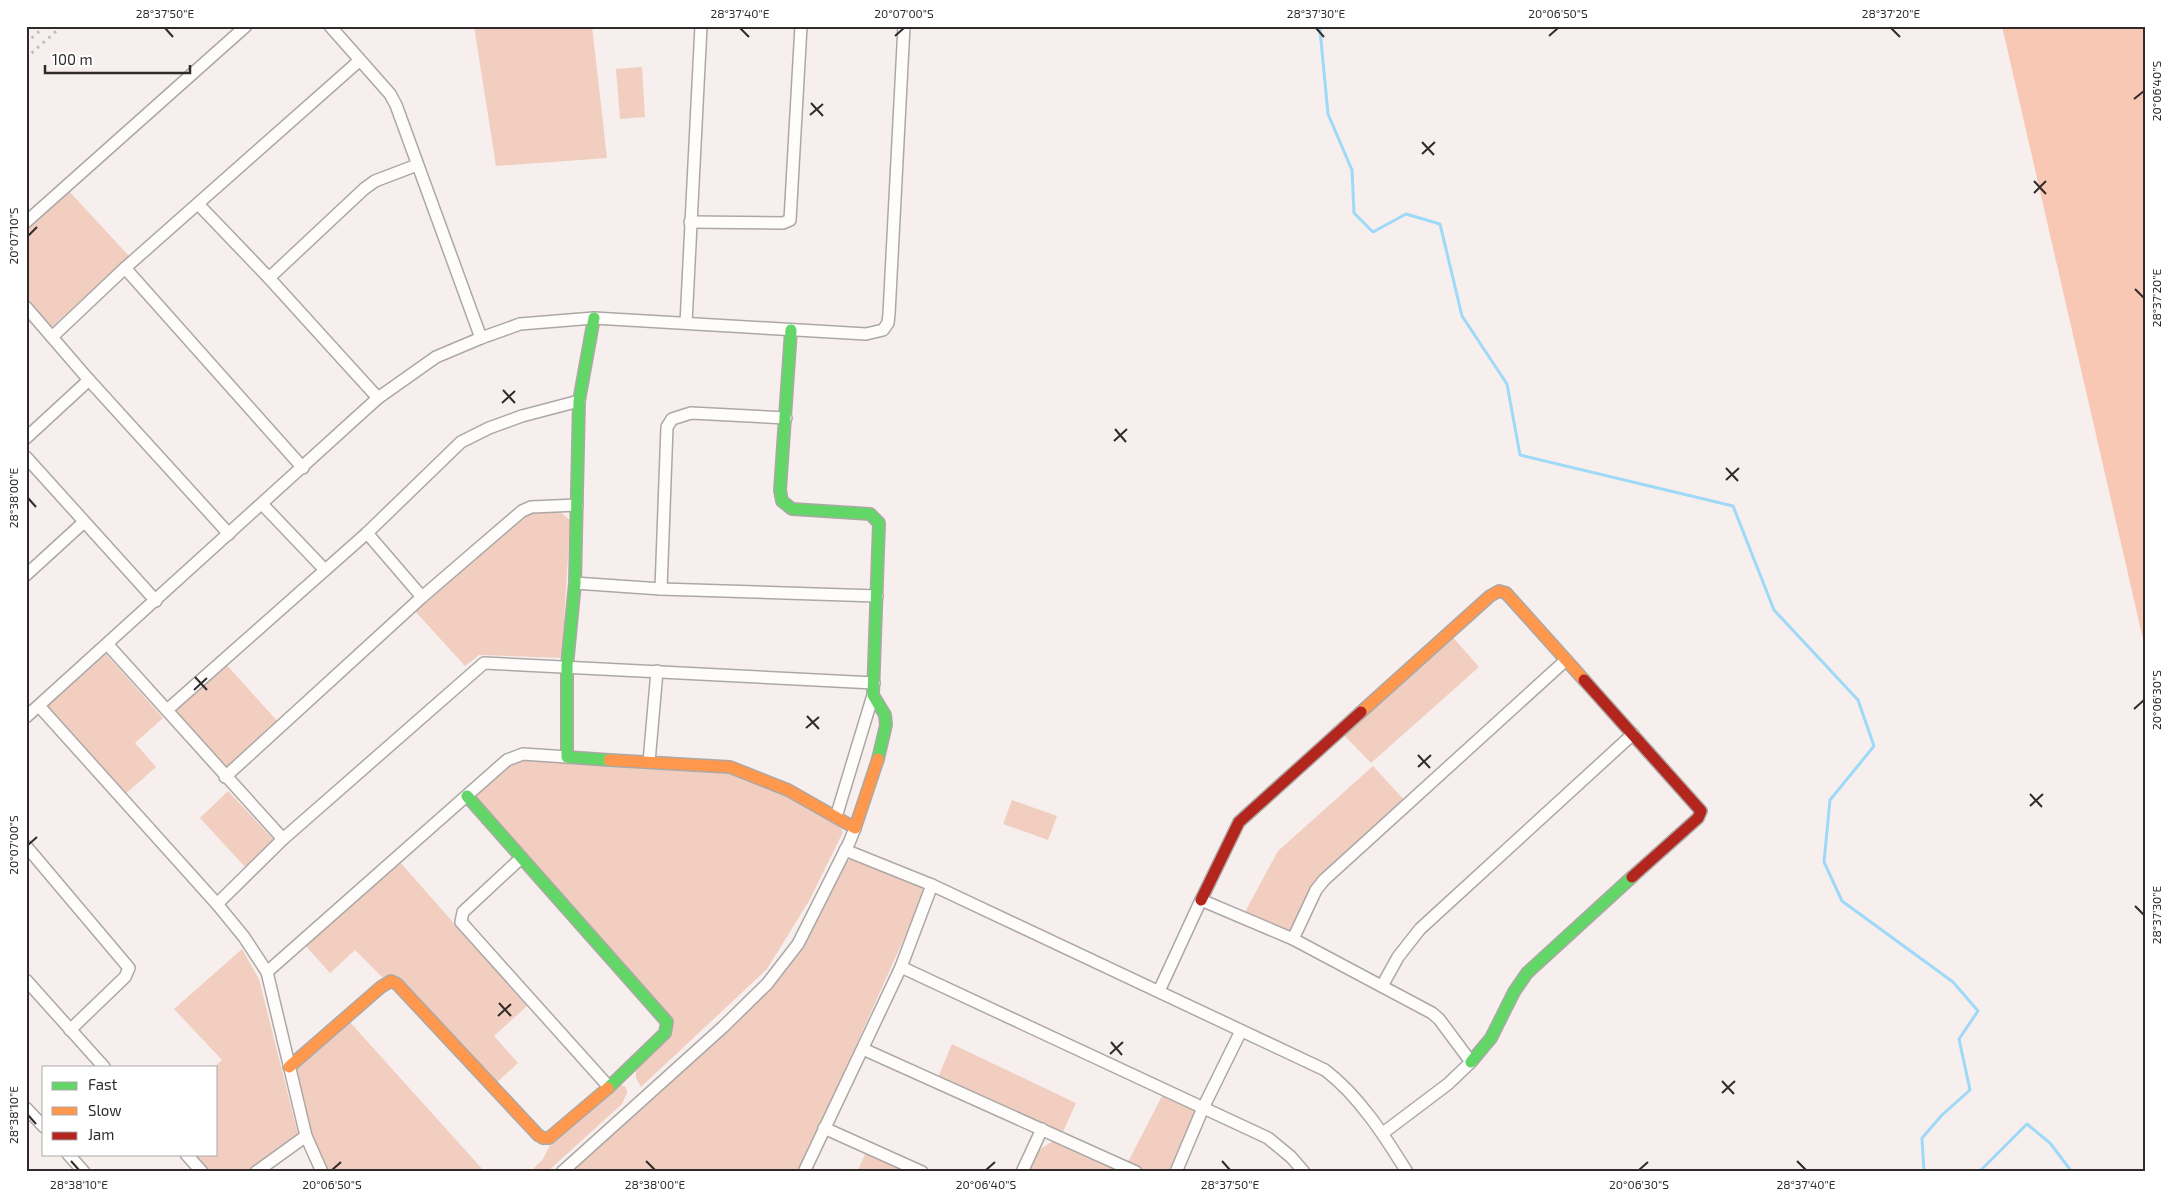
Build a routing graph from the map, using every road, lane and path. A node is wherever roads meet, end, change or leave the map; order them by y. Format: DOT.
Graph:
graph roads {
  1 [pos="246,26"];
  2 [pos="330,26"];
  3 [pos="701,26"];
  4 [pos="801,26"];
  5 [pos="904,26"];
  6 [pos="359,61"];
  7 [pos="418,165"];
  8 [pos="198,204"];
  9 [pos="26,222"];
  10 [pos="690,222"];
  11 [pos="124,268"];
  12 [pos="269,278"];
  13 [pos="26,308"];
  14 [pos="594,318"];
  15 [pos="686,323"];
  16 [pos="791,330"];
  17 [pos="52,337"];
  18 [pos="481,338"];
  19 [pos="88,380"];
  20 [pos="378,398"];
  21 [pos="579,400"];
  22 [pos="786,418"];
  23 [pos="26,438"];
  24 [pos="26,457"];
  25 [pos="303,468"];
  26 [pos="262,504"];
  27 [pos="577,505"];
  28 [pos="84,522"];
  29 [pos="367,533"];
  30 [pos="229,534"];
  31 [pos="325,570"];
  32 [pos="26,575"];
  33 [pos="575,583"];
  34 [pos="661,589"];
  35 [pos="877,596"];
  36 [pos="422,597"];
  37 [pos="156,601"];
  38 [pos="108,644"];
  39 [pos="1566,660"];
  40 [pos="567,666"];
  41 [pos="657,671"];
  42 [pos="874,683"];
  43 [pos="873,695"];
  44 [pos="38,706"];
  45 [pos="167,710"];
  46 [pos="26,717"];
  47 [pos="1633,734"];
  48 [pos="568,757"];
  49 [pos="649,762"];
  50 [pos="225,777"];
  51 [pos="466,796"];
  52 [pos="836,817"];
  53 [pos="855,828"];
  54 [pos="283,839"];
  55 [pos="26,846"];
  56 [pos="846,850"];
  57 [pos="520,859"];
  58 [pos="932,885"];
  59 [pos="1201,900"];
  60 [pos="217,904"];
  61 [pos="1293,939"];
  62 [pos="901,967"];
  63 [pos="267,972"];
  64 [pos="26,980"];
  65 [pos="1382,986"];
  66 [pos="1159,991"];
  67 [pos="70,1030"];
  68 [pos="1241,1031"];
  69 [pos="863,1049"];
  70 [pos="1471,1062"];
  71 [pos="103,1066"];
  72 [pos="289,1067"];
  73 [pos="609,1086"];
  74 [pos="26,1108"];
  75 [pos="1203,1108"];
  76 [pos="42,1125"];
  77 [pos="824,1128"];
  78 [pos="1042,1129"];
  79 [pos="1383,1133"];
  80 [pos="306,1136"];
  81 [pos="70,1156"];
  82 [pos="188,1156"];
  83 [pos="84,1172"];
  84 [pos="202,1172"];
  85 [pos="256,1172"];
  86 [pos="322,1172"];
  87 [pos="562,1172"];
  88 [pos="804,1172"];
  89 [pos="922,1172"];
  90 [pos="1022,1172"];
  91 [pos="1136,1172"];
  92 [pos="1176,1172"];
  93 [pos="1304,1172"];
  94 [pos="1407,1172"];
  1 -- 9 [label="street"];
  2 -- 6 [label="street"];
  3 -- 10 [label="street"];
  4 -- 10 [label="street"];
  5 -- 16 [label="street"];
  6 -- 7 [label="street"];
  6 -- 8 [label="street"];
  7 -- 12 [label="street"];
  7 -- 18 [label="street"];
  8 -- 11 [label="street"];
  8 -- 12 [label="street"];
  10 -- 15 [label="street"];
  11 -- 17 [label="street"];
  11 -- 25 [label="street"];
  12 -- 20 [label="street"];
  13 -- 17 [label="street"];
  14 -- 15 [label="street"];
  14 -- 18 [label="street"];
  14 -- 21 [label="street"];
  15 -- 16 [label="street"];
  16 -- 22 [label="street"];
  17 -- 19 [label="street"];
  18 -- 20 [label="street"];
  19 -- 23 [label="street"];
  19 -- 30 [label="street"];
  20 -- 25 [label="street"];
  21 -- 27 [label="street"];
  21 -- 29 [label="street"];
  22 -- 34 [label="street"];
  22 -- 35 [label="street"];
  24 -- 28 [label="street"];
  25 -- 26 [label="street"];
  26 -- 30 [label="street"];
  26 -- 31 [label="street"];
  27 -- 33 [label="street"];
  27 -- 36 [label="street"];
  28 -- 32 [label="street"];
  28 -- 37 [label="street"];
  29 -- 31 [label="street"];
  29 -- 36 [label="street"];
  30 -- 37 [label="street"];
  31 -- 45 [label="street"];
  33 -- 34 [label="street"];
  33 -- 40 [label="street"];
  34 -- 35 [label="street"];
  35 -- 42 [label="street"];
  36 -- 50 [label="street"];
  37 -- 38 [label="street"];
  38 -- 44 [label="street"];
  38 -- 45 [label="street"];
  39 -- 47 [label="street"];
  39 -- 59 [label="street"];
  39 -- 61 [label="street"];
  40 -- 41 [label="street"];
  40 -- 48 [label="street"];
  40 -- 54 [label="street"];
  41 -- 42 [label="street"];
  41 -- 49 [label="street"];
  42 -- 43 [label="street"];
  43 -- 52 [label="street"];
  43 -- 53 [label="street"];
  44 -- 46 [label="street"];
  44 -- 60 [label="street"];
  45 -- 50 [label="street"];
  47 -- 65 [label="street"];
  47 -- 70 [label="street"];
  48 -- 49 [label="street"];
  48 -- 51 [label="street"];
  49 -- 52 [label="street"];
  50 -- 54 [label="street"];
  51 -- 57 [label="street"];
  51 -- 63 [label="street"];
  52 -- 53 [label="street"];
  53 -- 56 [label="street"];
  54 -- 60 [label="street"];
  55 -- 67 [label="street"];
  56 -- 58 [label="street"];
  56 -- 87 [label="street"];
  57 -- 73 [label="street"];
  57 -- 73 [label="street"];
  58 -- 62 [label="street"];
  58 -- 66 [label="street"];
  59 -- 61 [label="street"];
  59 -- 66 [label="street"];
  60 -- 63 [label="street"];
  61 -- 65 [label="street"];
  62 -- 69 [label="street"];
  62 -- 75 [label="street"];
  63 -- 72 [label="street"];
  64 -- 67 [label="street"];
  65 -- 70 [label="street"];
  66 -- 68 [label="street"];
  67 -- 71 [label="street"];
  68 -- 75 [label="street"];
  68 -- 79 [label="street"];
  69 -- 77 [label="street"];
  69 -- 78 [label="street"];
  70 -- 79 [label="street"];
  72 -- 73 [label="street"];
  72 -- 80 [label="street"];
  74 -- 76 [label="street"];
  75 -- 92 [label="street"];
  75 -- 93 [label="street"];
  77 -- 88 [label="street"];
  77 -- 89 [label="street"];
  78 -- 90 [label="street"];
  78 -- 91 [label="street"];
  79 -- 94 [label="street"];
  80 -- 85 [label="street"];
  80 -- 86 [label="street"];
  81 -- 83 [label="street"];
  82 -- 84 [label="street"];
}
